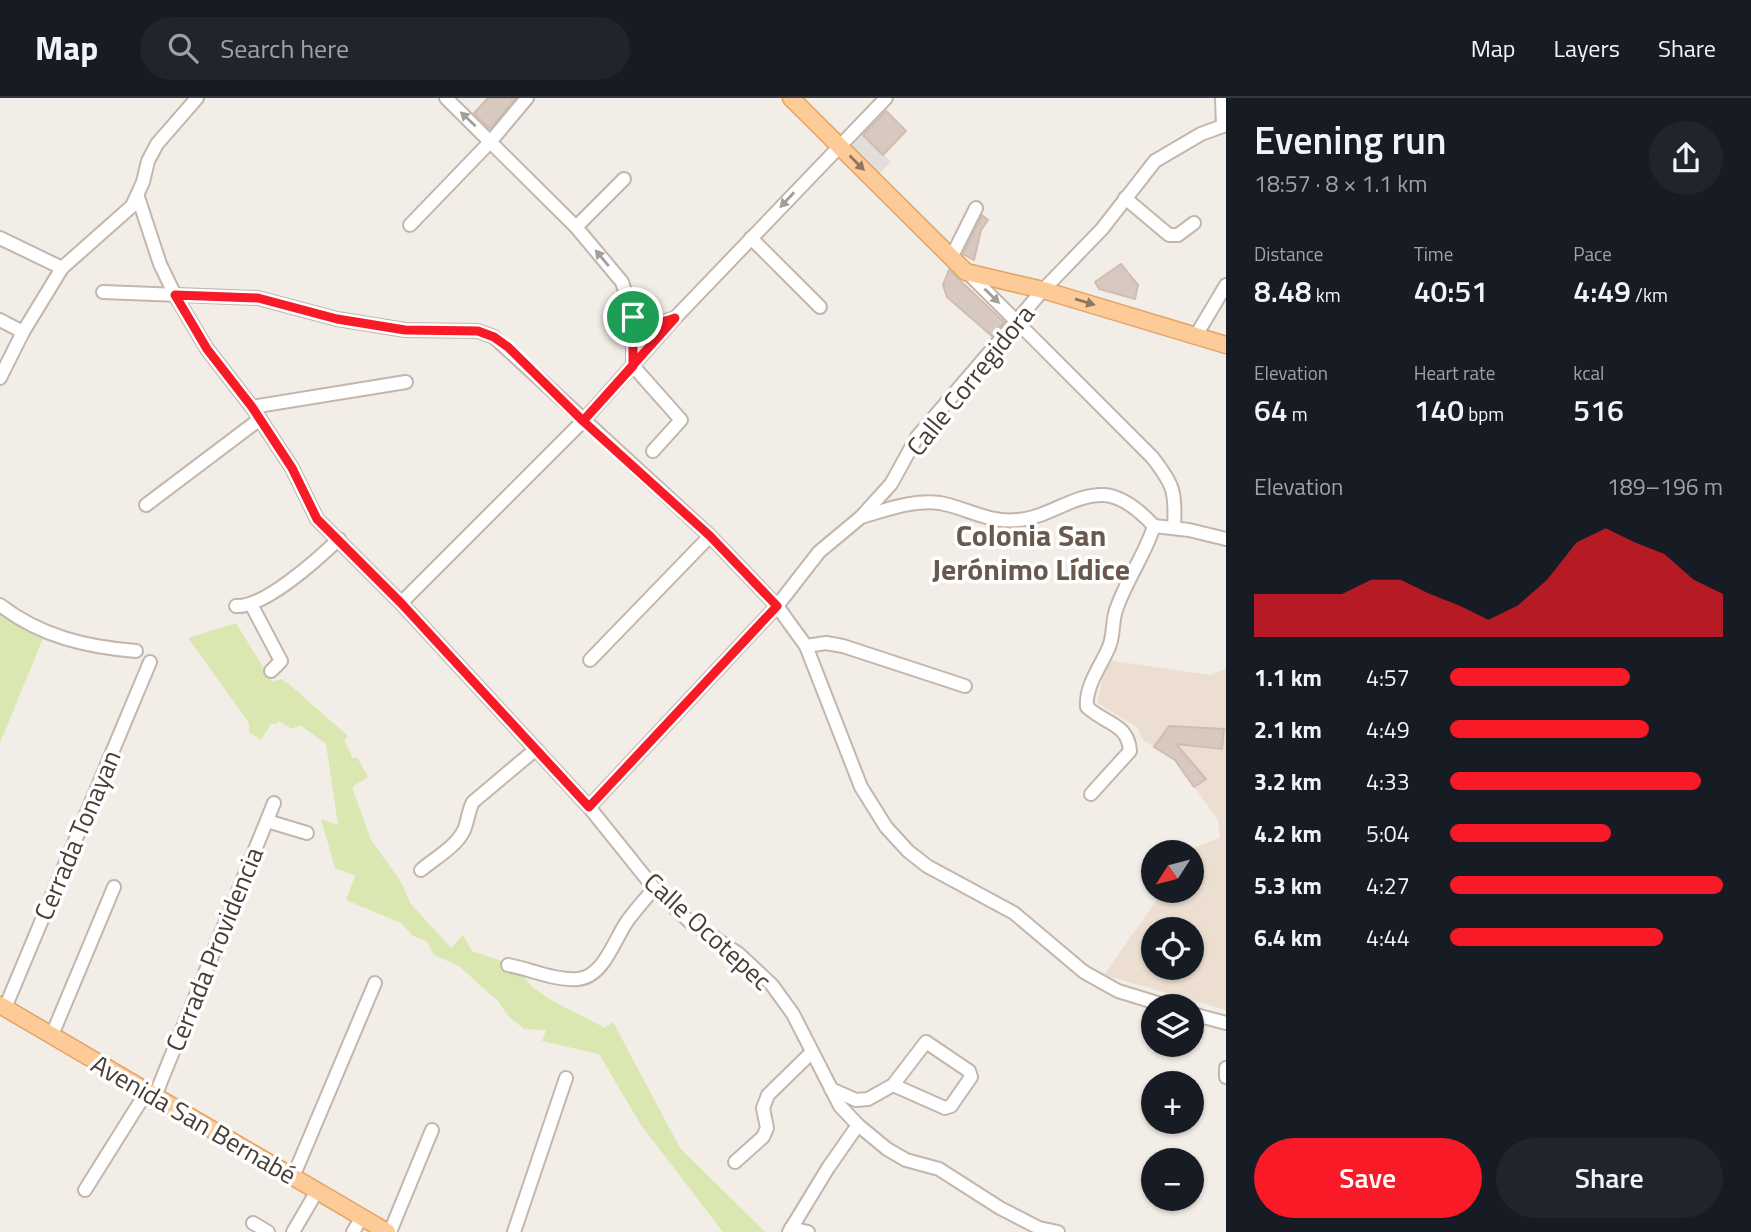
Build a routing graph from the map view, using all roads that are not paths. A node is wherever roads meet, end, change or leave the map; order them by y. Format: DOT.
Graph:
graph roads {
  1 [pos="197,98"];
  2 [pos="446,98"];
  3 [pos="527,98"];
  4 [pos="791,98"];
  5 [pos="886,98"];
  6 [pos="1222,98"];
  7 [pos="1224,127"];
  8 [pos="491,141"];
  9 [pos="839,145"];
  10 [pos="624,179"];
  11 [pos="138,197"];
  12 [pos="1125,198"];
  13 [pos="976,208"];
  14 [pos="1194,223"];
  15 [pos="410,225"];
  16 [pos="576,227"];
  17 [pos="0,238"];
  18 [pos="751,238"];
  19 [pos="951,258"];
  20 [pos="62,268"];
  21 [pos="966,272"];
  22 [pos="1226,285"];
  23 [pos="1043,290"];
  24 [pos="103,292"];
  25 [pos="175,295"];
  26 [pos="820,307"];
  27 [pos="633,317"];
  28 [pos="675,318"];
  29 [pos="0,320"];
  30 [pos="1017,320"];
  31 [pos="23,332"];
  32 [pos="1195,337"];
  33 [pos="1226,345"];
  34 [pos="633,366"];
  35 [pos="0,378"];
  36 [pos="406,382"];
  37 [pos="252,407"];
  38 [pos="260,419"];
  39 [pos="583,421"];
  40 [pos="653,451"];
  41 [pos="146,505"];
  42 [pos="861,517"];
  43 [pos="1154,526"];
  44 [pos="1174,528"];
  45 [pos="710,536"];
  46 [pos="339,539"];
  47 [pos="1226,539"];
  48 [pos="401,603"];
  49 [pos="0,606"];
  50 [pos="236,606"];
  51 [pos="251,606"];
  52 [pos="777,606"];
  53 [pos="806,646"];
  54 [pos="136,651"];
  55 [pos="590,660"];
  56 [pos="150,662"];
  57 [pos="271,671"];
  58 [pos="965,686"];
  59 [pos="536,749"];
  60 [pos="1091,794"];
  61 [pos="274,803"];
  62 [pos="589,807"];
  63 [pos="267,821"];
  64 [pos="307,833"];
  65 [pos="421,870"];
  66 [pos="114,887"];
  67 [pos="654,888"];
  68 [pos="508,965"];
  69 [pos="375,983"];
  70 [pos="1141,998"];
  71 [pos="3,1007"];
  72 [pos="1204,1017"];
  73 [pos="1226,1023"];
  74 [pos="52,1035"];
  75 [pos="812,1052"];
  76 [pos="1226,1069"];
  77 [pos="1226,1077"];
  78 [pos="566,1078"];
  79 [pos="894,1085"];
  80 [pos="831,1089"];
  81 [pos="151,1094"];
  82 [pos="858,1125"];
  83 [pos="432,1130"];
  84 [pos="735,1162"];
  85 [pos="293,1177"];
  86 [pos="85,1190"];
  87 [pos="317,1191"];
  88 [pos="362,1217"];
  89 [pos="253,1223"];
  90 [pos="790,1230"];
  91 [pos="1038,1230"];
  92 [pos="268,1232"];
  93 [pos="293,1232"];
  94 [pos="353,1232"];
  95 [pos="389,1232"];
  96 [pos="514,1232"];
  97 [pos="808,1232"];
  98 [pos="1058,1232"];
  1 -- 11 [label="street"];
  8 -- 2 [label="street, one-way"];
  3 -- 8 [label="street"];
  4 -- 9 [label="main road"];
  5 -- 9 [label="street"];
  6 -- 7 [label="street"];
  7 -- 12 [label="street, Calle Corregidora"];
  8 -- 15 [label="street"];
  8 -- 16 [label="street"];
  9 -- 18 [label="street, one-way"];
  9 -- 19 [label="main road, one-way"];
  10 -- 16 [label="street"];
  11 -- 20 [label="street"];
  11 -- 25 [label="street, Calle Ocotepec"];
  12 -- 14 [label="street"];
  12 -- 23 [label="street, Calle Corregidora"];
  13 -- 19 [label="street"];
  27 -- 16 [label="street, one-way"];
  17 -- 20 [label="street"];
  18 -- 26 [label="street"];
  18 -- 28 [label="street"];
  19 -- 21 [label="main road"];
  20 -- 31 [label="street"];
  21 -- 23 [label="main road"];
  21 -- 30 [label="street, one-way"];
  22 -- 32 [label="street"];
  23 -- 30 [label="street, Calle Corregidora"];
  23 -- 32 [label="main road, one-way"];
  24 -- 25 [label="street"];
  25 -- 37 [label="street, Calle Ocotepec"];
  25 -- 39 [label="street"];
  27 -- 28 [label="street"];
  27 -- 34 [label="street"];
  28 -- 34 [label="street"];
  29 -- 31 [label="street"];
  30 -- 42 [label="street, Calle Corregidora"];
  30 -- 44 [label="street"];
  31 -- 35 [label="street"];
  32 -- 33 [label="main road"];
  34 -- 39 [label="street"];
  34 -- 40 [label="street"];
  36 -- 37 [label="street"];
  37 -- 38 [label="street, Calle Ocotepec"];
  38 -- 41 [label="street"];
  38 -- 46 [label="street, Calle Ocotepec"];
  39 -- 45 [label="street"];
  39 -- 48 [label="street"];
  42 -- 43 [label="street"];
  42 -- 52 [label="street, Calle Corregidora"];
  43 -- 44 [label="street"];
  43 -- 60 [label="street"];
  44 -- 47 [label="street"];
  45 -- 52 [label="street"];
  45 -- 55 [label="street"];
  46 -- 48 [label="street, Calle Ocotepec"];
  46 -- 51 [label="street"];
  48 -- 59 [label="street, Calle Ocotepec"];
  49 -- 54 [label="street"];
  50 -- 51 [label="street"];
  51 -- 57 [label="street"];
  52 -- 53 [label="street"];
  52 -- 62 [label="street, Calle Corregidora"];
  53 -- 58 [label="street"];
  53 -- 70 [label="street"];
  56 -- 71 [label="street, Cerrada Tonayan"];
  59 -- 62 [label="street, Calle Ocotepec"];
  59 -- 65 [label="street"];
  61 -- 63 [label="street, Cerrada Providencia"];
  62 -- 67 [label="street, Calle Ocotepec"];
  63 -- 64 [label="street"];
  63 -- 81 [label="street, Cerrada Providencia"];
  66 -- 74 [label="street"];
  67 -- 68 [label="street"];
  67 -- 75 [label="street, Calle Ocotepec"];
  69 -- 85 [label="street"];
  71 -- 74 [label="main road, Avenida San Bernabé"];
  72 -- 73 [label="street"];
  74 -- 81 [label="main road, Avenida San Bernabé"];
  75 -- 80 [label="street, Calle Ocotepec"];
  75 -- 84 [label="street"];
  76 -- 77 [label="street"];
  78 -- 96 [label="street"];
  79 -- 79 [label="street"];
  79 -- 80 [label="street"];
  80 -- 82 [label="street, Calle Ocotepec"];
  81 -- 85 [label="main road, Avenida San Bernabé"];
  81 -- 86 [label="street, Cerrada Providencia"];
  82 -- 90 [label="street"];
  82 -- 91 [label="street, Calle Ocotepec"];
  83 -- 95 [label="street"];
  85 -- 87 [label="main road, Avenida San Bernabé"];
  87 -- 88 [label="main road, Avenida San Bernabé"];
  87 -- 93 [label="street"];
  88 -- 94 [label="street"];
  88 -- 95 [label="main road, Avenida San Bernabé"];
  89 -- 92 [label="street"];
  90 -- 97 [label="street"];
  91 -- 98 [label="street, Calle Ocotepec"];
}
